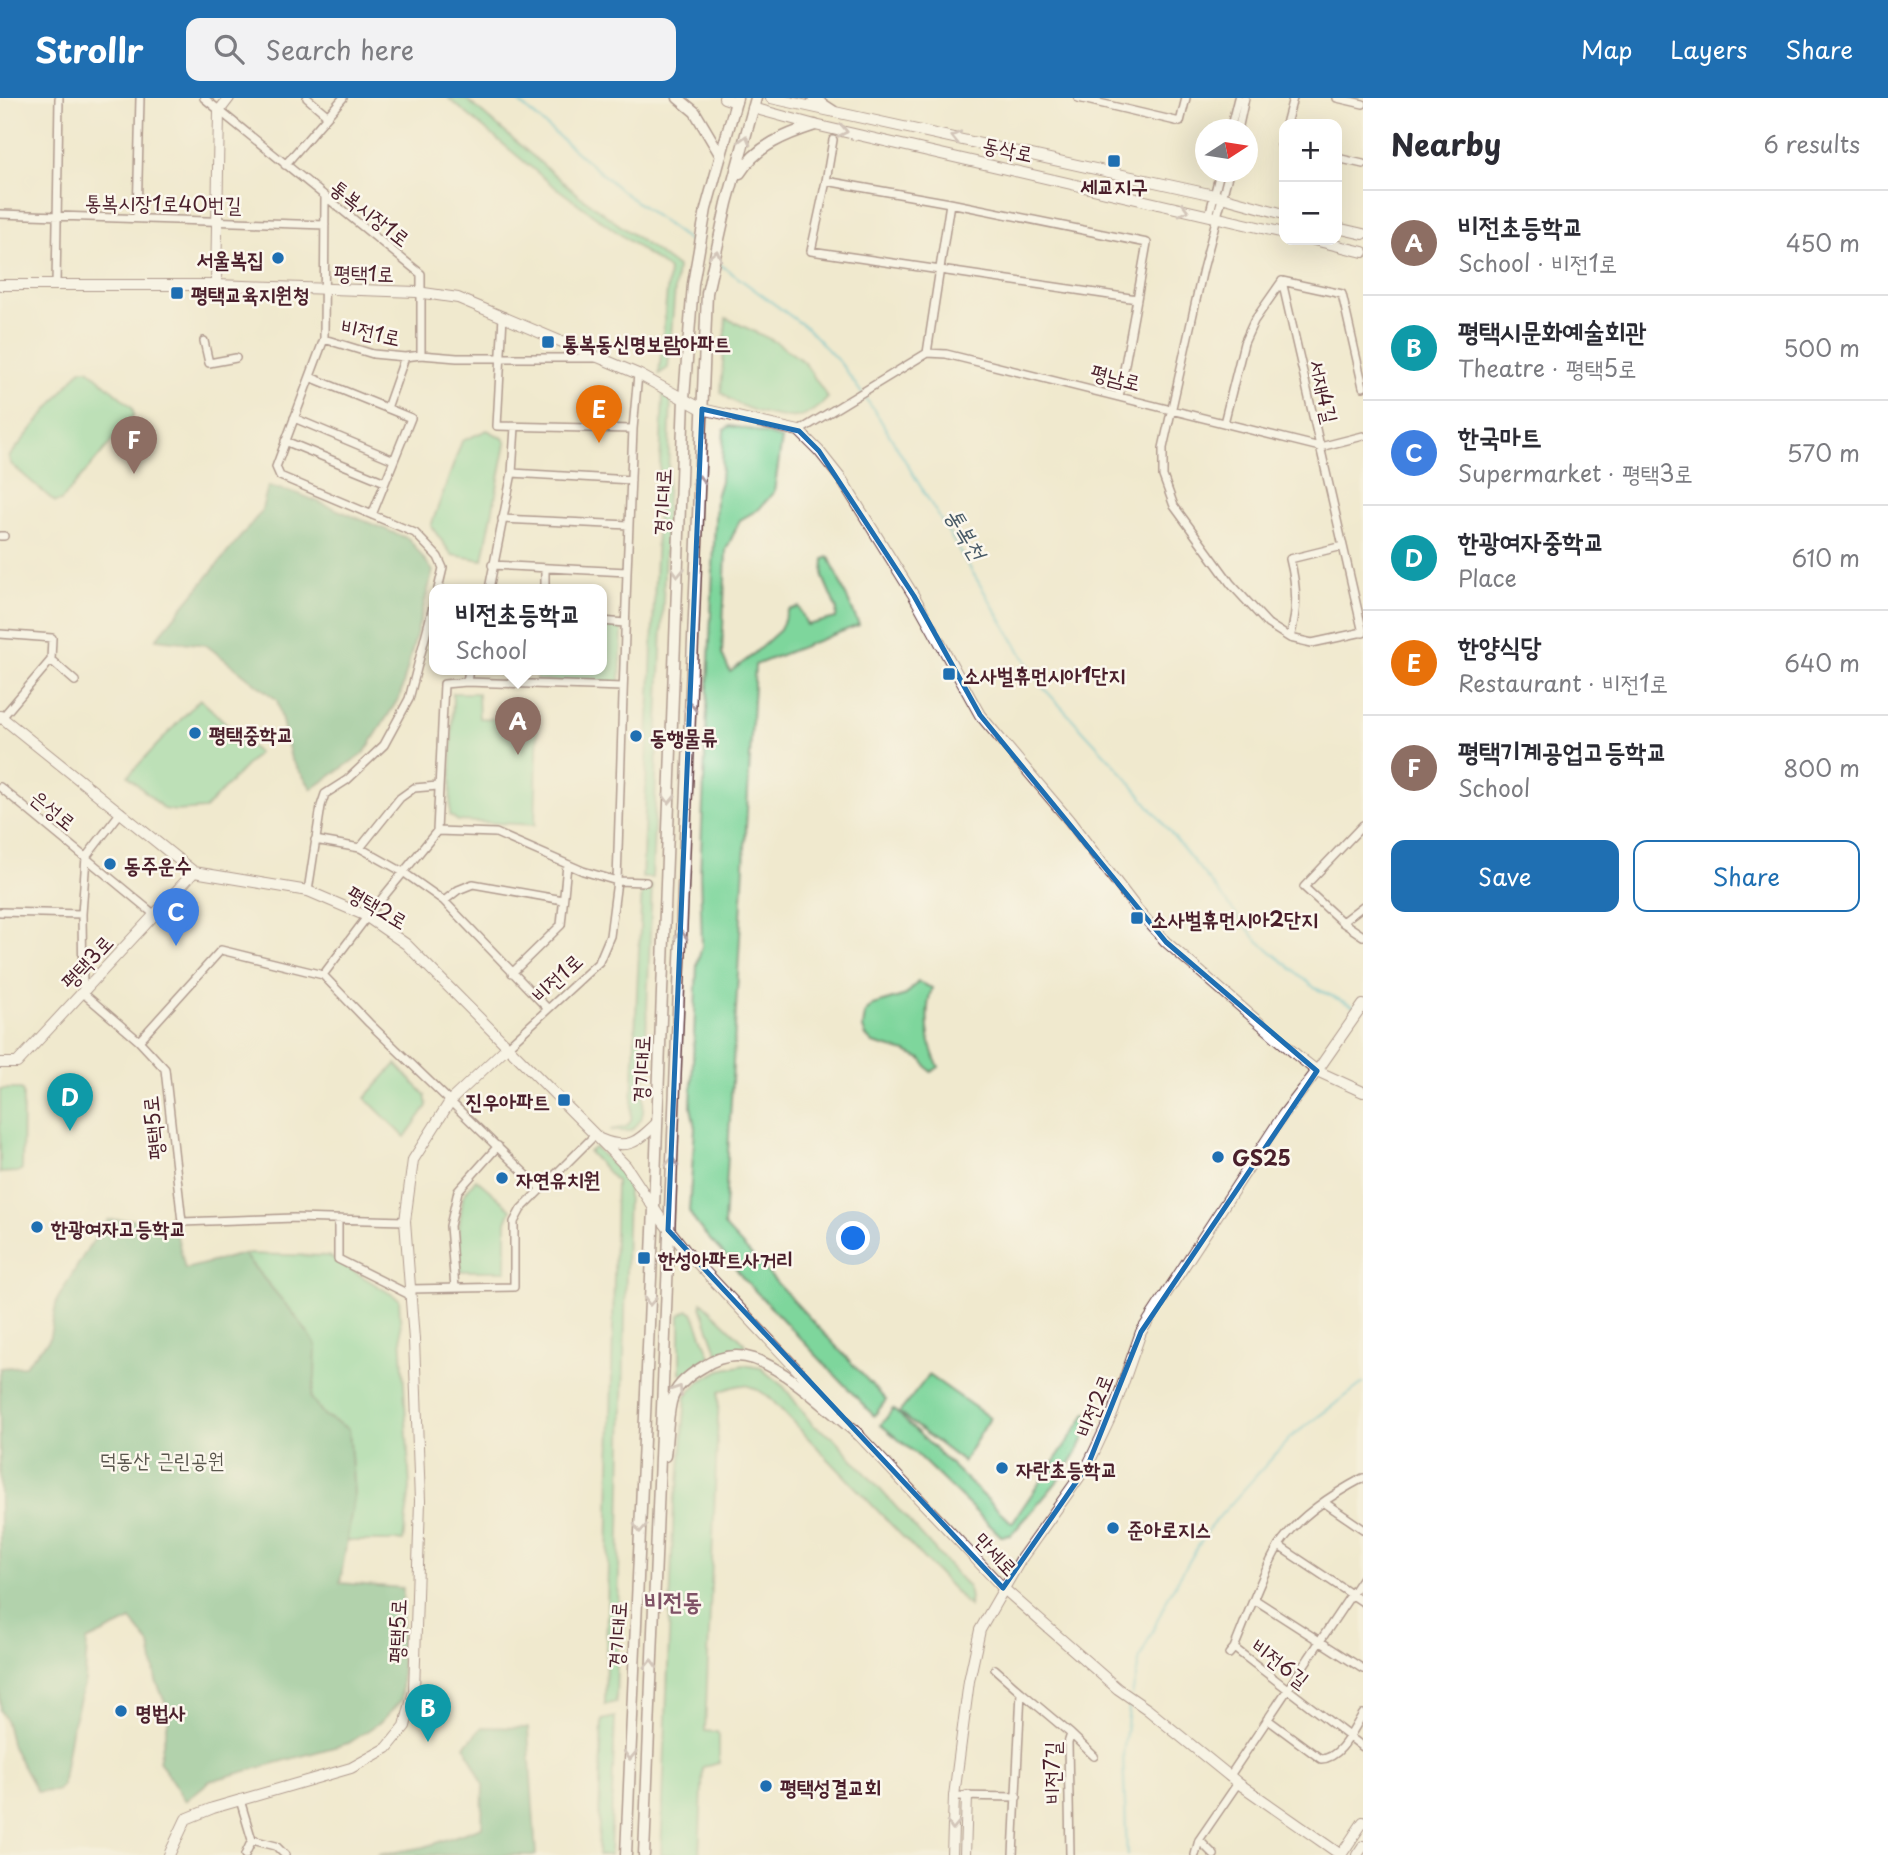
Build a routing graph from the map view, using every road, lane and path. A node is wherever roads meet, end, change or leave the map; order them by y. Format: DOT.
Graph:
graph roads {
  1 [pos="59,98"];
  2 [pos="140,98"];
  3 [pos="204,98"];
  4 [pos="229,98"];
  5 [pos="307,98"];
  6 [pos="343,98"];
  7 [pos="678,98"];
  8 [pos="724,98"];
  9 [pos="771,98"];
  10 [pos="813,98"];
  11 [pos="1078,98"];
  12 [pos="1186,98"];
  13 [pos="1238,98"];
  14 [pos="1245,98"];
  15 [pos="1293,98"];
  16 [pos="1337,98"];
  17 [pos="737,100"];
  18 [pos="755,103"];
  19 [pos="1363,104"];
  20 [pos="219,111"];
  21 [pos="833,111"];
  22 [pos="327,116"];
  23 [pos="1233,119"];
  24 [pos="1240,119"];
  25 [pos="1287,119"];
  26 [pos="815,125"];
  27 [pos="833,140"];
  28 [pos="721,156"];
  29 [pos="1342,159"];
  30 [pos="1363,164"];
  31 [pos="285,165"];
  32 [pos="734,181"];
  33 [pos="825,181"];
  34 [pos="1220,182"];
  35 [pos="1225,182"];
  36 [pos="1219,196"];
  37 [pos="326,198"];
  38 [pos="950,202"];
  39 [pos="1279,213"];
  40 [pos="0,214"];
  41 [pos="1213,216"];
  42 [pos="57,217"];
  43 [pos="137,218"];
  44 [pos="215,220"];
  45 [pos="325,225"];
  46 [pos="1342,229"];
  47 [pos="1279,232"];
  48 [pos="1363,234"];
  49 [pos="1334,245"];
  50 [pos="1363,252"];
  51 [pos="940,269"];
  52 [pos="1282,281"];
  53 [pos="0,285"];
  54 [pos="216,285"];
  55 [pos="56,286"];
  56 [pos="326,291"];
  57 [pos="423,293"];
  58 [pos="1137,299"];
  59 [pos="503,316"];
  60 [pos="324,339"];
  61 [pos="204,341"];
  62 [pos="927,353"];
  63 [pos="421,355"];
  64 [pos="405,357"];
  65 [pos="236,358"];
  66 [pos="600,358"];
  67 [pos="500,359"];
  68 [pos="638,374"];
  69 [pos="310,377"];
  70 [pos="1363,387"];
  71 [pos="1119,397"];
  72 [pos="684,398"];
  73 [pos="387,408"];
  74 [pos="702,409"];
  75 [pos="1172,410"];
  76 [pos="294,418"];
  77 [pos="1224,423"];
  78 [pos="515,427"];
  79 [pos="633,429"];
  80 [pos="799,431"];
  81 [pos="1363,436"];
  82 [pos="285,441"];
  83 [pos="1320,447"];
  84 [pos="394,460"];
  85 [pos="512,473"];
  86 [pos="631,480"];
  87 [pos="385,482"];
  88 [pos="372,515"];
  89 [pos="502,519"];
  90 [pos="629,525"];
  91 [pos="1343,546"];
  92 [pos="492,565"];
  93 [pos="545,569"];
  94 [pos="627,572"];
  95 [pos="439,584"];
  96 [pos="490,584"];
  97 [pos="545,584"];
  98 [pos="607,621"];
  99 [pos="429,622"];
  100 [pos="625,622"];
  101 [pos="1363,633"];
  102 [pos="0,634"];
  103 [pos="1290,638"];
  104 [pos="51,660"];
  105 [pos="468,675"];
  106 [pos="75,681"];
  107 [pos="467,682"];
  108 [pos="623,687"];
  109 [pos="1,718"];
  110 [pos="438,786"];
  111 [pos="0,787"];
  112 [pos="121,812"];
  113 [pos="1363,825"];
  114 [pos="437,831"];
  115 [pos="315,840"];
  116 [pos="360,848"];
  117 [pos="86,857"];
  118 [pos="567,865"];
  119 [pos="194,872"];
  120 [pos="403,872"];
  121 [pos="617,881"];
  122 [pos="646,882"];
  123 [pos="308,891"];
  124 [pos="563,900"];
  125 [pos="444,901"];
  126 [pos="1363,906"];
  127 [pos="0,912"];
  128 [pos="82,914"];
  129 [pos="155,915"];
  130 [pos="367,917"];
  131 [pos="1342,922"];
  132 [pos="1363,936"];
  133 [pos="512,973"];
  134 [pos="323,975"];
  135 [pos="83,993"];
  136 [pos="1363,1005"];
  137 [pos="548,1009"];
  138 [pos="139,1041"];
  139 [pos="508,1047"];
  140 [pos="0,1063"];
  141 [pos="1318,1070"];
  142 [pos="1363,1092"];
  143 [pos="451,1100"];
  144 [pos="657,1123"];
  145 [pos="594,1136"];
  146 [pos="498,1146"];
  147 [pos="540,1188"];
  148 [pos="654,1208"];
  149 [pos="338,1220"];
  150 [pos="405,1221"];
  151 [pos="668,1230"];
  152 [pos="455,1288"];
  153 [pos="410,1292"];
  154 [pos="859,1435"];
  155 [pos="1363,1478"];
  156 [pos="658,1479"];
  157 [pos="1325,1503"];
  158 [pos="1363,1529"];
  159 [pos="1279,1546"];
  160 [pos="1363,1577"];
  161 [pos="1003,1588"];
  162 [pos="1351,1594"];
  163 [pos="1254,1599"];
  164 [pos="1363,1602"];
  165 [pos="1320,1641"];
  166 [pos="996,1669"];
  167 [pos="1363,1670"];
  168 [pos="1288,1689"];
  169 [pos="1021,1692"];
  170 [pos="1363,1714"];
  171 [pos="1267,1719"];
  172 [pos="1071,1734"];
  173 [pos="1349,1735"];
  174 [pos="1363,1747"];
  175 [pos="1094,1756"];
  176 [pos="1228,1777"];
  177 [pos="1238,1783"];
  178 [pos="954,1796"];
  179 [pos="967,1796"];
  180 [pos="1017,1797"];
  181 [pos="240,1800"];
  182 [pos="1363,1822"];
  183 [pos="252,1840"];
  184 [pos="1199,1840"];
  185 [pos="1363,1846"];
  186 [pos="169,1855"];
  187 [pos="245,1855"];
  188 [pos="285,1855"];
  189 [pos="626,1855"];
  190 [pos="644,1855"];
  191 [pos="952,1855"];
  192 [pos="965,1855"];
  193 [pos="1013,1855"];
  194 [pos="1070,1855"];
  195 [pos="1195,1855"];
  196 [pos="1214,1855"];
  197 [pos="1341,1855"];
  198 [pos="1357,1855"];
  1 -- 42 [label="street"];
  2 -- 43 [label="street"];
  3 -- 20 [label="street, 통복시장1로"];
  4 -- 20 [label="street"];
  5 -- 22 [label="street"];
  6 -- 22 [label="street"];
  7 -- 28 [label="main road"];
  8 -- 17 [label="street, 동삭로"];
  9 -- 21 [label="street, 동삭로"];
  10 -- 21 [label="main road"];
  11 -- 12 [label="street"];
  13 -- 23 [label="street"];
  14 -- 24 [label="street"];
  15 -- 25 [label="street"];
  16 -- 19 [label="street"];
  17 -- 18 [label="main road, 동삭로"];
  17 -- 28 [label="main road"];
  18 -- 26 [label="street, 동삭로"];
  32 -- 18 [label="main road, one-way"];
  20 -- 31 [label="street, 통복시장1로"];
  20 -- 44 [label="street"];
  36 -- 21 [label="street, 동삭로, one-way"];
  22 -- 31 [label="street"];
  26 -- 32 [label="main road"];
  26 -- 41 [label="street, 동삭로, one-way"];
  27 -- 33 [label="street"];
  28 -- 72 [label="main road, 경기대로"];
  29 -- 30 [label="street"];
  31 -- 37 [label="street, 통복시장1로"];
  74 -- 32 [label="main road, 경기대로, one-way"];
  33 -- 38 [label="street"];
  33 -- 51 [label="street"];
  34 -- 36 [label="street"];
  35 -- 36 [label="street"];
  36 -- 39 [label="street, 동삭로"];
  36 -- 41 [label="street"];
  37 -- 45 [label="street"];
  37 -- 57 [label="street, 통복시장1로"];
  38 -- 51 [label="street"];
  38 -- 58 [label="street"];
  40 -- 42 [label="street, 통복시장1로40번길"];
  41 -- 47 [label="street, 동삭로"];
  41 -- 75 [label="street"];
  42 -- 43 [label="street, 통복시장1로40번길"];
  42 -- 55 [label="street"];
  43 -- 44 [label="street, 통복시장1로40번길"];
  44 -- 45 [label="street, 통복시장1로40번길"];
  44 -- 54 [label="street"];
  45 -- 56 [label="street"];
  46 -- 48 [label="street"];
  49 -- 50 [label="street"];
  51 -- 58 [label="street"];
  51 -- 62 [label="street"];
  52 -- 70 [label="street, 서재4길"];
  52 -- 77 [label="street"];
  52 -- 83 [label="street, 서재4길"];
  53 -- 55 [label="street, 평택1로"];
  54 -- 55 [label="street, 평택1로"];
  54 -- 56 [label="street, 평택1로"];
  56 -- 57 [label="street, 평택1로"];
  56 -- 60 [label="street, 비전1로"];
  57 -- 59 [label="street, 평택1로"];
  57 -- 63 [label="street"];
  58 -- 71 [label="street"];
  59 -- 66 [label="street, 평택1로"];
  59 -- 67 [label="street"];
  60 -- 64 [label="street, 비전1로"];
  60 -- 69 [label="street"];
  61 -- 65 [label="street"];
  62 -- 71 [label="street, 평남로"];
  62 -- 80 [label="street"];
  63 -- 64 [label="street, 비전1로"];
  63 -- 67 [label="street, 비전1로"];
  64 -- 73 [label="street"];
  66 -- 67 [label="street, 비전1로"];
  66 -- 68 [label="street, 평택1로"];
  67 -- 78 [label="street"];
  68 -- 72 [label="street, 평택1로"];
  68 -- 79 [label="street, 비전1로"];
  69 -- 73 [label="street"];
  69 -- 76 [label="street"];
  71 -- 75 [label="street, 평남로"];
  72 -- 74 [label="street, 평택1로"];
  72 -- 144 [label="main road, 경기대로, one-way"];
  73 -- 84 [label="street"];
  74 -- 80 [label="street, 평택1로"];
  151 -- 74 [label="main road, 경기대로, one-way"];
  75 -- 77 [label="street, 평남로"];
  75 -- 103 [label="street"];
  76 -- 82 [label="street"];
  76 -- 84 [label="street"];
  77 -- 83 [label="street, 평남로"];
  78 -- 79 [label="street"];
  78 -- 85 [label="street"];
  79 -- 86 [label="street, 비전1로"];
  80 -- 141 [label="street"];
  81 -- 83 [label="street"];
  82 -- 87 [label="street"];
  82 -- 88 [label="street"];
  83 -- 91 [label="street, 서재4길"];
  84 -- 87 [label="street"];
  85 -- 86 [label="street"];
  85 -- 89 [label="street"];
  86 -- 90 [label="street, 비전1로"];
  87 -- 88 [label="street"];
  88 -- 95 [label="street"];
  89 -- 90 [label="street"];
  89 -- 92 [label="street"];
  90 -- 94 [label="street, 비전1로"];
  91 -- 101 [label="street, 서재4길"];
  91 -- 103 [label="street"];
  92 -- 93 [label="street"];
  92 -- 96 [label="street"];
  93 -- 94 [label="street"];
  93 -- 97 [label="street"];
  94 -- 100 [label="street, 비전1로"];
  98 -- 100 [label="street"];
  99 -- 115 [label="street"];
  100 -- 108 [label="street, 비전1로"];
  101 -- 103 [label="street"];
  102 -- 104 [label="street"];
  104 -- 106 [label="street"];
  104 -- 109 [label="street"];
  105 -- 107 [label="street"];
  107 -- 108 [label="street"];
  107 -- 110 [label="street"];
  108 -- 121 [label="street, 비전1로"];
  109 -- 112 [label="street, 평택2로"];
  110 -- 114 [label="street"];
  110 -- 116 [label="street"];
  111 -- 117 [label="street, 은성로"];
  112 -- 117 [label="street, 은성로"];
  112 -- 119 [label="street, 평택2로"];
  113 -- 131 [label="street"];
  114 -- 118 [label="street"];
  114 -- 120 [label="street"];
  115 -- 116 [label="street"];
  115 -- 123 [label="street"];
  116 -- 120 [label="street"];
  117 -- 128 [label="street"];
  117 -- 129 [label="street, 은성로"];
  118 -- 121 [label="street"];
  118 -- 124 [label="street"];
  119 -- 123 [label="street, 평택2로"];
  119 -- 129 [label="street, 평택3로"];
  120 -- 125 [label="street"];
  120 -- 130 [label="street"];
  121 -- 122 [label="street"];
  121 -- 137 [label="street, 비전1로"];
  123 -- 130 [label="street, 평택2로"];
  124 -- 125 [label="street"];
  124 -- 133 [label="street"];
  125 -- 133 [label="street"];
  126 -- 131 [label="street"];
  127 -- 128 [label="street"];
  128 -- 135 [label="street"];
  129 -- 135 [label="street, 평택3로"];
  130 -- 134 [label="street"];
  130 -- 139 [label="street, 평택2로"];
  131 -- 132 [label="street"];
  133 -- 137 [label="street"];
  134 -- 138 [label="street"];
  134 -- 143 [label="street"];
  135 -- 138 [label="street, 평택5로"];
  135 -- 140 [label="street, 평택3로"];
  136 -- 141 [label="street, 비전2로"];
  137 -- 139 [label="street, 비전1로"];
  138 -- 149 [label="street, 평택5로"];
  139 -- 143 [label="street, 평택5로"];
  139 -- 145 [label="street, 평택2로"];
  141 -- 142 [label="street"];
  141 -- 161 [label="street, 비전2로"];
  143 -- 146 [label="street"];
  143 -- 150 [label="street, 평택5로"];
  144 -- 145 [label="street"];
  144 -- 148 [label="main road, 경기대로"];
  145 -- 147 [label="street"];
  145 -- 148 [label="street, 평택2로"];
  146 -- 147 [label="street"];
  146 -- 152 [label="street"];
  147 -- 152 [label="street"];
  148 -- 151 [label="street, 평택2로"];
  148 -- 189 [label="main road, 경기대로, one-way"];
  149 -- 150 [label="street, 평택5로"];
  149 -- 153 [label="street"];
  150 -- 153 [label="street, 평택5로"];
  151 -- 154 [label="street, 만세로"];
  151 -- 156 [label="main road, 경기대로"];
  152 -- 153 [label="street"];
  153 -- 181 [label="street, 평택5로"];
  156 -- 154 [label="main road, one-way"];
  154 -- 161 [label="street, 만세로"];
  155 -- 157 [label="street, 비전6길"];
  190 -- 156 [label="main road, 경기대로, one-way"];
  157 -- 158 [label="street"];
  157 -- 159 [label="street, 비전6길"];
  159 -- 162 [label="street"];
  159 -- 163 [label="street, 비전6길"];
  160 -- 162 [label="street"];
  161 -- 176 [label="street, 만세로"];
  161 -- 178 [label="street, 비전2로"];
  162 -- 164 [label="street"];
  162 -- 165 [label="street"];
  163 -- 165 [label="street, 비전6길"];
  163 -- 168 [label="street, 비전6길"];
  165 -- 167 [label="street, 비전6길"];
  165 -- 168 [label="street"];
  166 -- 169 [label="street"];
  168 -- 171 [label="street"];
  168 -- 173 [label="street, 비전6길"];
  169 -- 172 [label="street, 비전7길"];
  169 -- 180 [label="street, 비전7길"];
  170 -- 173 [label="street"];
  171 -- 173 [label="street"];
  171 -- 176 [label="street"];
  172 -- 175 [label="street"];
  172 -- 194 [label="street, 비전7길"];
  173 -- 174 [label="street, 비전6길"];
  176 -- 177 [label="street, 만세로"];
  177 -- 184 [label="street"];
  177 -- 197 [label="street, 만세로"];
  178 -- 179 [label="street, 비전7길"];
  178 -- 191 [label="street, 비전2로, one-way"];
  179 -- 180 [label="street, 비전7길"];
  179 -- 192 [label="street"];
  180 -- 193 [label="street, 비전7길"];
  181 -- 183 [label="street"];
  181 -- 186 [label="street, 평택5로"];
  182 -- 197 [label="street"];
  183 -- 187 [label="street"];
  183 -- 188 [label="street"];
  184 -- 195 [label="street"];
  184 -- 196 [label="street"];
  185 -- 198 [label="street"];
}
